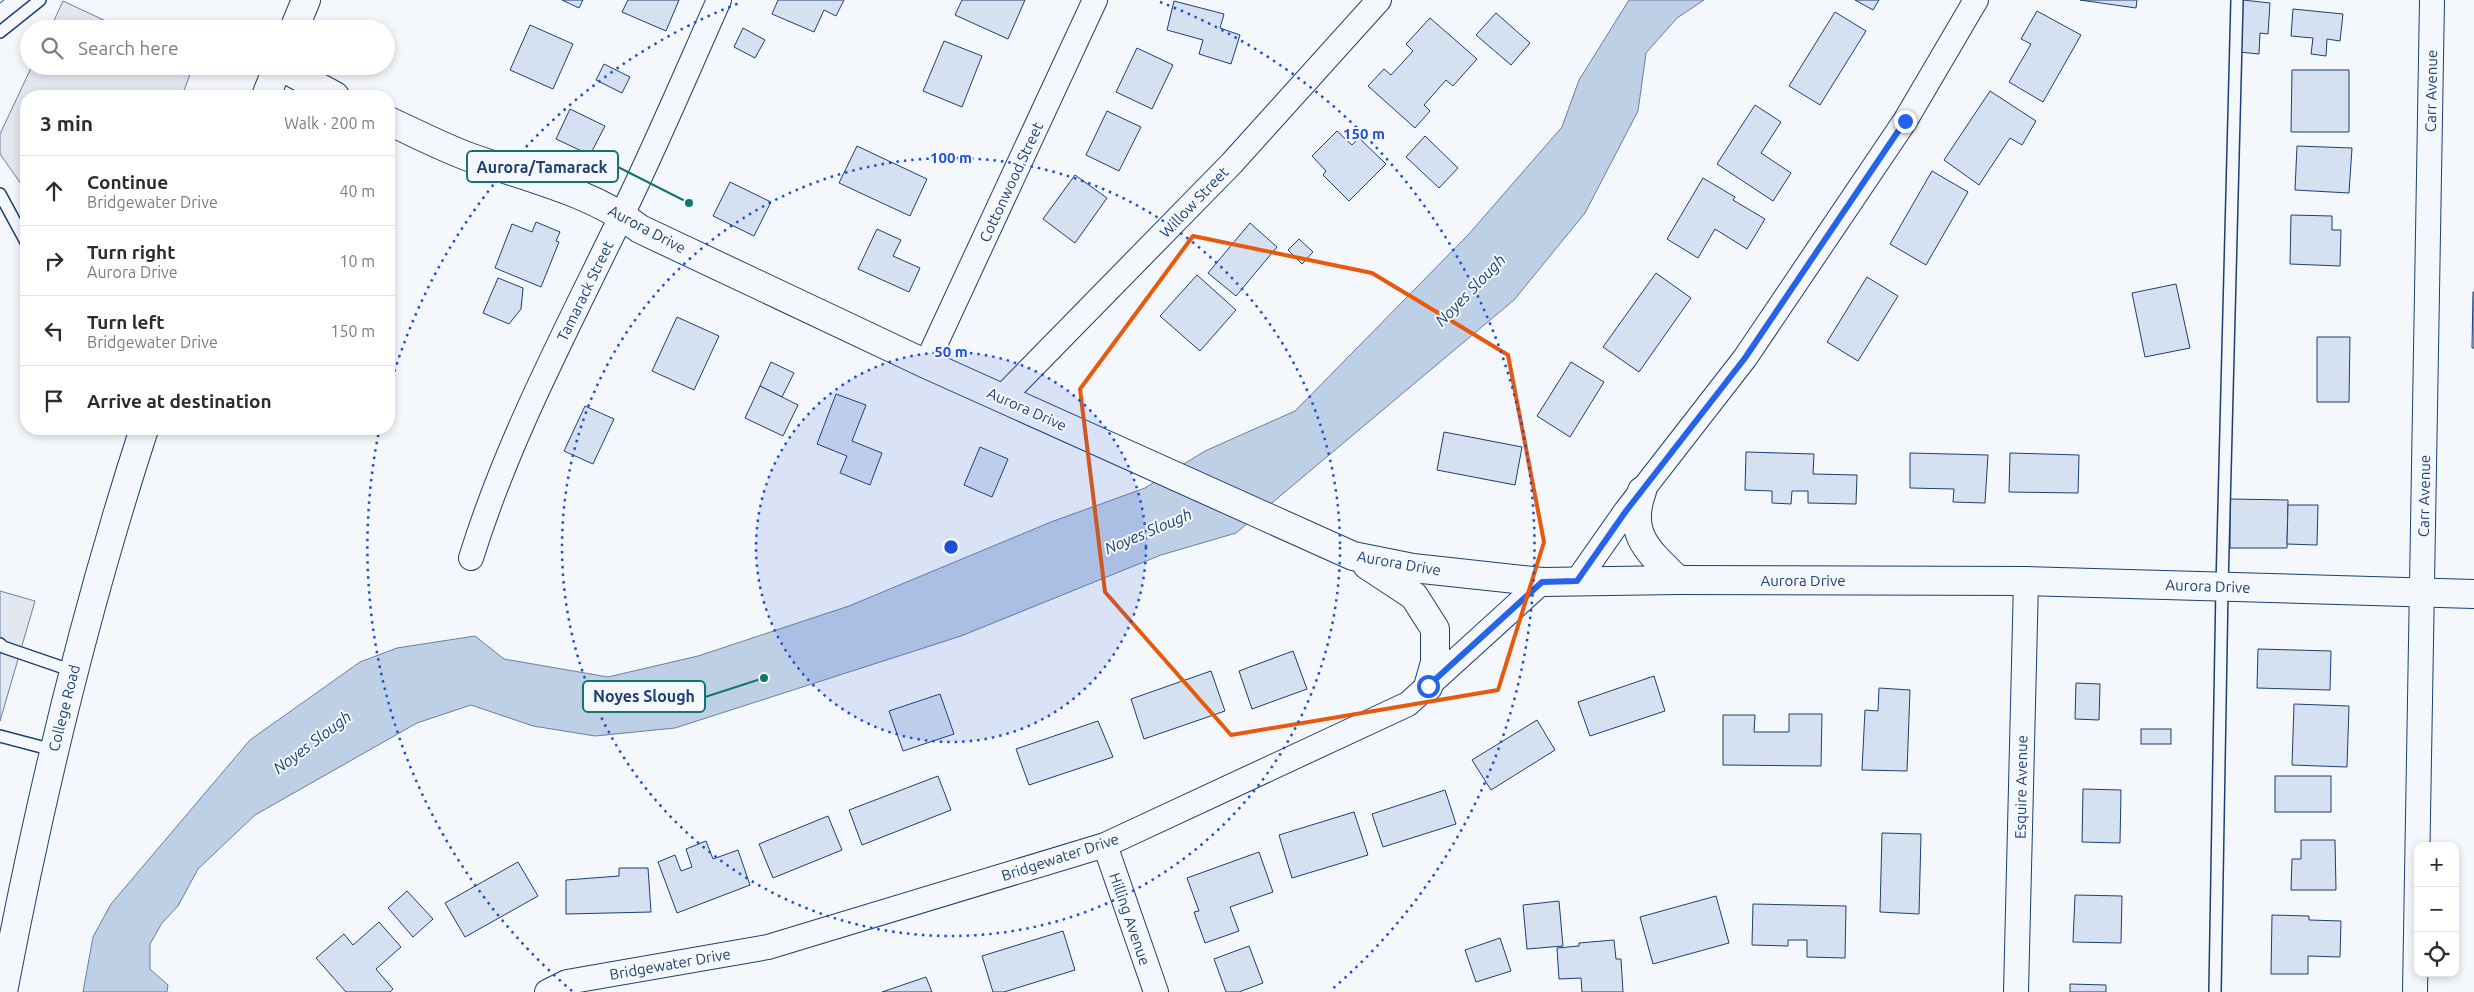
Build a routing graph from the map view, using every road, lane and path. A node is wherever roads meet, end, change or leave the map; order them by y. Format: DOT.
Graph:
graph roads {
  1 [pos="40,0"];
  2 [pos="306,0"];
  3 [pos="719,0"];
  4 [pos="1095,0"];
  5 [pos="1379,0"];
  6 [pos="1976,0"];
  7 [pos="2237,0"];
  8 [pos="2432,0"];
  9 [pos="298,20"];
  10 [pos="0,32"];
  11 [pos="275,75"];
  12 [pos="296,75"];
  13 [pos="269,90"];
  14 [pos="324,90"];
  15 [pos="395,124"];
  16 [pos="0,194"];
  17 [pos="622,215"];
  18 [pos="20,231"];
  19 [pos="926,364"];
  20 [pos="1002,398"];
  21 [pos="142,435"];
  22 [pos="1642,491"];
  23 [pos="1353,556"];
  24 [pos="471,558"];
  25 [pos="1678,580"];
  26 [pos="1577,581"];
  27 [pos="2026,581"];
  28 [pos="1542,582"];
  29 [pos="2222,587"];
  30 [pos="2422,592"];
  31 [pos="2474,594"];
  32 [pos="0,644"];
  33 [pos="73,671"];
  34 [pos="1428,686"];
  35 [pos="0,736"];
  36 [pos="53,750"];
  37 [pos="1105,845"];
  38 [pos="3,992"];
  39 [pos="547,992"];
  40 [pos="1156,992"];
  41 [pos="2016,992"];
  42 [pos="2215,992"];
  43 [pos="2415,992"];
  1 -- 10 [label="lane"];
  2 -- 9 [label="street"];
  3 -- 17 [label="street, Tamarack Street"];
  4 -- 19 [label="street, Cottonwood Street"];
  5 -- 20 [label="street, Willow Street"];
  6 -- 22 [label="street"];
  7 -- 29 [label="lane"];
  8 -- 30 [label="street, Carr Avenue"];
  11 -- 13 [label="street"];
  12 -- 14 [label="street"];
  15 -- 17 [label="street, Aurora Drive"];
  16 -- 18 [label="lane"];
  17 -- 19 [label="street, Aurora Drive"];
  17 -- 24 [label="street, Tamarack Street"];
  19 -- 20 [label="street, Aurora Drive"];
  20 -- 23 [label="street, Aurora Drive"];
  21 -- 33 [label="street, College Road"];
  22 -- 25 [label="street"];
  22 -- 26 [label="street"];
  23 -- 28 [label="street, Aurora Drive"];
  23 -- 34 [label="street"];
  25 -- 26 [label="street, Aurora Drive"];
  25 -- 27 [label="street, Aurora Drive"];
  26 -- 28 [label="street, Aurora Drive"];
  27 -- 29 [label="street, Aurora Drive"];
  27 -- 41 [label="street, Esquire Avenue"];
  28 -- 34 [label="street, Bridgewater Drive"];
  29 -- 30 [label="street, Aurora Drive"];
  29 -- 42 [label="lane"];
  30 -- 31 [label="street, Aurora Drive"];
  30 -- 43 [label="street, Carr Avenue"];
  32 -- 33 [label="lane"];
  33 -- 36 [label="street, College Road"];
  34 -- 37 [label="street, Bridgewater Drive"];
  35 -- 36 [label="lane"];
  36 -- 38 [label="street, College Road"];
  37 -- 39 [label="street, Bridgewater Drive"];
  37 -- 40 [label="street, Hilling Avenue"];
}
